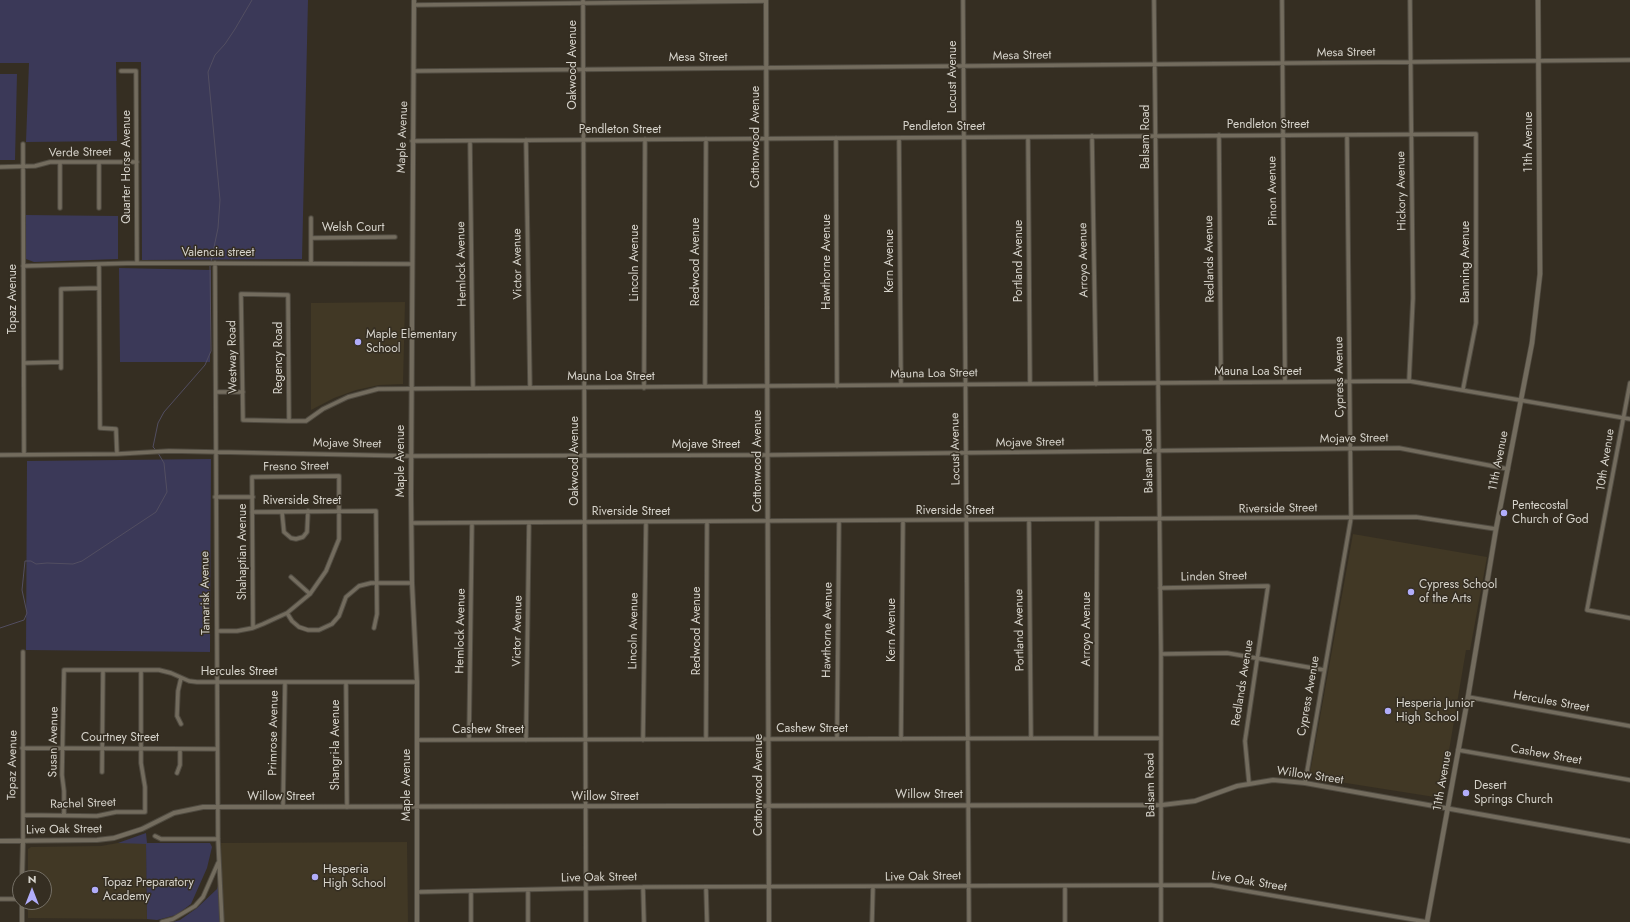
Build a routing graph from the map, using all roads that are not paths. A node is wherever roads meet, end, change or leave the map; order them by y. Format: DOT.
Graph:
graph roads {
  1 [pos="704,0"];
  2 [pos="963,0"];
  3 [pos="1154,0"];
  4 [pos="1282,0"];
  5 [pos="1410,0"];
  6 [pos="1538,0"];
  7 [pos="583,1"];
  8 [pos="643,1"];
  9 [pos="766,1"];
  10 [pos="414,2"];
  11 [pos="470,2"];
  12 [pos="526,2"];
  13 [pos="1630,60"];
  14 [pos="1539,61"];
  15 [pos="1410,62"];
  16 [pos="1283,63"];
  17 [pos="1156,64"];
  18 [pos="963,66"];
  19 [pos="766,68"];
  20 [pos="583,69"];
  21 [pos="121,71"];
  22 [pos="415,71"];
  23 [pos="1412,134"];
  24 [pos="1476,134"];
  25 [pos="1219,135"];
  26 [pos="1283,135"];
  27 [pos="1347,135"];
  28 [pos="1092,136"];
  29 [pos="1156,136"];
  30 [pos="964,137"];
  31 [pos="1028,137"];
  32 [pos="836,138"];
  33 [pos="899,138"];
  34 [pos="706,139"];
  35 [pos="766,139"];
  36 [pos="526,140"];
  37 [pos="582,140"];
  38 [pos="645,140"];
  39 [pos="412,141"];
  40 [pos="470,141"];
  41 [pos="23,144"];
  42 [pos="60,162"];
  43 [pos="99,162"];
  44 [pos="138,162"];
  45 [pos="0,167"];
  46 [pos="23,167"];
  47 [pos="60,208"];
  48 [pos="99,208"];
  49 [pos="310,218"];
  50 [pos="394,237"];
  51 [pos="311,238"];
  52 [pos="138,263"];
  53 [pos="215,263"];
  54 [pos="311,263"];
  55 [pos="412,264"];
  56 [pos="99,265"];
  57 [pos="23,266"];
  58 [pos="99,288"];
  59 [pos="288,295"];
  60 [pos="61,362"];
  61 [pos="24,363"];
  62 [pos="61,368"];
  63 [pos="1350,381"];
  64 [pos="1409,381"];
  65 [pos="1158,382"];
  66 [pos="1221,382"];
  67 [pos="1286,382"];
  68 [pos="965,383"];
  69 [pos="1630,383"];
  70 [pos="1030,384"];
  71 [pos="1096,384"];
  72 [pos="901,385"];
  73 [pos="705,386"];
  74 [pos="837,386"];
  75 [pos="768,387"];
  76 [pos="412,388"];
  77 [pos="473,388"];
  78 [pos="530,388"];
  79 [pos="585,388"];
  80 [pos="644,388"];
  81 [pos="1463,389"];
  82 [pos="216,392"];
  83 [pos="243,392"];
  84 [pos="1520,401"];
  85 [pos="1623,418"];
  86 [pos="1630,419"];
  87 [pos="243,420"];
  88 [pos="289,421"];
  89 [pos="1352,450"];
  90 [pos="215,451"];
  91 [pos="1158,451"];
  92 [pos="967,453"];
  93 [pos="0,454"];
  94 [pos="24,454"];
  95 [pos="117,454"];
  96 [pos="768,455"];
  97 [pos="411,456"];
  98 [pos="584,456"];
  99 [pos="1508,469"];
  100 [pos="252,477"];
  101 [pos="215,497"];
  102 [pos="253,497"];
  103 [pos="308,511"];
  104 [pos="339,511"];
  105 [pos="252,512"];
  106 [pos="282,512"];
  107 [pos="1351,518"];
  108 [pos="1097,520"];
  109 [pos="1160,520"];
  110 [pos="903,521"];
  111 [pos="967,521"];
  112 [pos="1029,521"];
  113 [pos="584,522"];
  114 [pos="646,522"];
  115 [pos="707,522"];
  116 [pos="768,522"];
  117 [pos="839,522"];
  118 [pos="412,523"];
  119 [pos="472,523"];
  120 [pos="529,523"];
  121 [pos="1496,529"];
  122 [pos="291,577"];
  123 [pos="376,583"];
  124 [pos="412,583"];
  125 [pos="1268,586"];
  126 [pos="1160,588"];
  127 [pos="310,594"];
  128 [pos="287,613"];
  129 [pos="1630,618"];
  130 [pos="253,628"];
  131 [pos="374,628"];
  132 [pos="217,631"];
  133 [pos="23,652"];
  134 [pos="1161,654"];
  135 [pos="1257,659"];
  136 [pos="64,670"];
  137 [pos="103,670"];
  138 [pos="141,670"];
  139 [pos="1324,670"];
  140 [pos="181,678"];
  141 [pos="216,682"];
  142 [pos="285,682"];
  143 [pos="416,682"];
  144 [pos="346,683"];
  145 [pos="1468,697"];
  146 [pos="180,724"];
  147 [pos="1630,726"];
  148 [pos="1031,738"];
  149 [pos="1096,738"];
  150 [pos="1160,738"];
  151 [pos="706,739"];
  152 [pos="769,739"];
  153 [pos="837,739"];
  154 [pos="901,739"];
  155 [pos="969,739"];
  156 [pos="417,740"];
  157 [pos="469,740"];
  158 [pos="526,740"];
  159 [pos="586,740"];
  160 [pos="643,740"];
  161 [pos="22,748"];
  162 [pos="62,748"];
  163 [pos="102,748"];
  164 [pos="140,748"];
  165 [pos="180,749"];
  166 [pos="217,749"];
  167 [pos="1458,750"];
  168 [pos="102,772"];
  169 [pos="177,773"];
  170 [pos="1630,780"];
  171 [pos="1249,783"];
  172 [pos="1305,783"];
  173 [pos="969,805"];
  174 [pos="1162,805"];
  175 [pos="769,806"];
  176 [pos="218,807"];
  177 [pos="283,807"];
  178 [pos="347,807"];
  179 [pos="586,807"];
  180 [pos="416,808"];
  181 [pos="1448,809"];
  182 [pos="22,815"];
  183 [pos="64,815"];
  184 [pos="155,836"];
  185 [pos="218,839"];
  186 [pos="0,841"];
  187 [pos="23,841"];
  188 [pos="1630,841"];
  189 [pos="218,862"];
  190 [pos="22,870"];
  191 [pos="969,886"];
  192 [pos="1065,886"];
  193 [pos="1161,886"];
  194 [pos="643,887"];
  195 [pos="706,887"];
  196 [pos="872,887"];
  197 [pos="769,888"];
  198 [pos="586,889"];
  199 [pos="528,890"];
  200 [pos="470,891"];
  201 [pos="417,892"];
  202 [pos="0,899"];
  203 [pos="12,899"];
  204 [pos="22,910"];
  205 [pos="22,922"];
  206 [pos="162,922"];
  207 [pos="222,922"];
  208 [pos="417,922"];
  209 [pos="471,922"];
  210 [pos="528,922"];
  211 [pos="586,922"];
  212 [pos="644,922"];
  213 [pos="707,922"];
  214 [pos="769,922"];
  215 [pos="872,922"];
  216 [pos="969,922"];
  217 [pos="1065,922"];
  218 [pos="1161,922"];
  219 [pos="1427,922"];
  1 -- 8 [label="street"];
  1 -- 9 [label="street"];
  2 -- 18 [label="street, Locust Avenue"];
  3 -- 17 [label="street, Balsam Road"];
  4 -- 16 [label="street, Pinon Avenue"];
  5 -- 15 [label="street, Hickory Avenue"];
  6 -- 14 [label="main road, 11th Avenue"];
  7 -- 8 [label="street"];
  7 -- 12 [label="street"];
  7 -- 20 [label="street, Oakwood Avenue"];
  9 -- 19 [label="street, Cottonwood Avenue"];
  10 -- 11 [label="street"];
  10 -- 22 [label="street, Maple Avenue"];
  11 -- 12 [label="street"];
  13 -- 14 [label="street, Mesa Street"];
  14 -- 15 [label="street, Mesa Street"];
  14 -- 84 [label="main road, 11th Avenue"];
  15 -- 16 [label="street, Mesa Street"];
  15 -- 23 [label="street, Hickory Avenue"];
  16 -- 17 [label="street, Mesa Street"];
  16 -- 26 [label="street, Pinon Avenue"];
  17 -- 18 [label="street, Mesa Street"];
  17 -- 29 [label="street, Balsam Road"];
  18 -- 19 [label="street, Mesa Street"];
  18 -- 30 [label="street, Locust Avenue"];
  19 -- 20 [label="street, Mesa Street"];
  19 -- 35 [label="street, Cottonwood Avenue"];
  20 -- 22 [label="street, Mesa Street"];
  20 -- 37 [label="street, Oakwood Avenue"];
  21 -- 44 [label="street, Quarter Horse Avenue"];
  22 -- 39 [label="street, Maple Avenue"];
  23 -- 24 [label="street, Pendleton Street"];
  23 -- 27 [label="street, Pendleton Street"];
  23 -- 64 [label="street, Hickory Avenue"];
  24 -- 81 [label="street, Banning Avenue"];
  25 -- 26 [label="street, Pendleton Street"];
  25 -- 29 [label="street, Pendleton Street"];
  25 -- 66 [label="street, Redlands Avenue"];
  26 -- 27 [label="street, Pendleton Street"];
  26 -- 67 [label="street, Pinon Avenue"];
  27 -- 63 [label="street, Cypress Avenue"];
  28 -- 29 [label="street, Pendleton Street"];
  28 -- 31 [label="street, Pendleton Street"];
  28 -- 71 [label="street, Arroyo Avenue"];
  29 -- 65 [label="street, Balsam Road"];
  30 -- 31 [label="street, Pendleton Street"];
  30 -- 33 [label="street, Pendleton Street"];
  30 -- 68 [label="street, Locust Avenue"];
  31 -- 70 [label="street, Portland Avenue"];
  32 -- 33 [label="street, Pendleton Street"];
  32 -- 35 [label="street, Pendleton Street"];
  32 -- 74 [label="street, Hawthorne Avenue"];
  33 -- 72 [label="street, Kern Avenue"];
  34 -- 35 [label="street, Pendleton Street"];
  34 -- 38 [label="street, Pendleton Street"];
  34 -- 73 [label="street, Redwood Avenue"];
  35 -- 75 [label="street, Cottonwood Avenue"];
  36 -- 37 [label="street, Pendleton Street"];
  36 -- 40 [label="street, Pendleton Street"];
  36 -- 78 [label="street, Victor Avenue"];
  37 -- 38 [label="street, Pendleton Street"];
  37 -- 79 [label="street, Oakwood Avenue"];
  38 -- 80 [label="street, Lincoln Avenue"];
  39 -- 40 [label="street, Pendleton Street"];
  39 -- 55 [label="street, Maple Avenue"];
  40 -- 77 [label="street, Hemlock Avenue"];
  41 -- 46 [label="street, Topaz Avenue"];
  42 -- 43 [label="street, Verde Street"];
  42 -- 46 [label="street, Verde Street"];
  42 -- 47 [label="street"];
  43 -- 44 [label="street, Verde Street"];
  43 -- 48 [label="street"];
  44 -- 52 [label="street, Quarter Horse Avenue"];
  45 -- 46 [label="street, Verde Street"];
  46 -- 57 [label="street, Topaz Avenue"];
  49 -- 51 [label="street"];
  50 -- 51 [label="street, Welsh Court"];
  51 -- 54 [label="street"];
  52 -- 53 [label="street, Valencia street"];
  52 -- 56 [label="street, Valencia street"];
  53 -- 54 [label="street, Valencia street"];
  53 -- 82 [label="street, Tamarisk Avenue"];
  54 -- 55 [label="street, Valencia street"];
  55 -- 76 [label="street, Maple Avenue"];
  56 -- 57 [label="street, Valencia street"];
  56 -- 58 [label="street"];
  57 -- 61 [label="street, Topaz Avenue"];
  58 -- 60 [label="street"];
  58 -- 95 [label="street"];
  59 -- 83 [label="street, Westway Road"];
  59 -- 88 [label="street, Regency Road"];
  60 -- 61 [label="street"];
  60 -- 62 [label="street"];
  61 -- 94 [label="street, Topaz Avenue"];
  63 -- 64 [label="street, Mauna Loa Street"];
  63 -- 67 [label="street, Mauna Loa Street"];
  63 -- 89 [label="street, Cypress Avenue"];
  64 -- 81 [label="street, Mauna Loa Street"];
  65 -- 66 [label="street, Mauna Loa Street"];
  65 -- 71 [label="street, Mauna Loa Street"];
  65 -- 91 [label="street, Balsam Road"];
  66 -- 67 [label="street, Mauna Loa Street"];
  68 -- 70 [label="street, Mauna Loa Street"];
  68 -- 72 [label="street, Mauna Loa Street"];
  68 -- 92 [label="street, Locust Avenue"];
  69 -- 85 [label="street, 10th Avenue"];
  70 -- 71 [label="street, Mauna Loa Street"];
  72 -- 74 [label="street, Mauna Loa Street"];
  73 -- 75 [label="street, Mauna Loa Street"];
  73 -- 80 [label="street, Mauna Loa Street"];
  74 -- 75 [label="street, Mauna Loa Street"];
  75 -- 96 [label="street, Cottonwood Avenue"];
  76 -- 77 [label="street, Mauna Loa Street"];
  76 -- 88 [label="street, Mauna Loa Street"];
  76 -- 97 [label="street, Maple Avenue"];
  77 -- 78 [label="street, Mauna Loa Street"];
  78 -- 79 [label="street, Mauna Loa Street"];
  79 -- 80 [label="street, Mauna Loa Street"];
  79 -- 98 [label="street, Oakwood Avenue"];
  81 -- 84 [label="street, Mauna Loa Street"];
  82 -- 83 [label="street"];
  82 -- 90 [label="street, Tamarisk Avenue"];
  83 -- 87 [label="street, Westway Road"];
  84 -- 85 [label="street, Mauna Loa Street"];
  84 -- 99 [label="main road, 11th Avenue"];
  85 -- 86 [label="street, Mauna Loa Street"];
  85 -- 129 [label="street, 10th Avenue"];
  87 -- 88 [label="street, Mauna Loa Street"];
  89 -- 91 [label="street, Mojave Street"];
  89 -- 99 [label="street, Mojave Street"];
  89 -- 107 [label="street, Cypress Avenue"];
  90 -- 95 [label="street, Mojave Street"];
  90 -- 97 [label="street, Mojave Street"];
  90 -- 101 [label="street, Tamarisk Avenue"];
  91 -- 92 [label="street, Mojave Street"];
  91 -- 109 [label="street, Balsam Road"];
  92 -- 96 [label="street, Mojave Street"];
  92 -- 111 [label="street, Locust Avenue"];
  93 -- 94 [label="street, Mojave Street"];
  94 -- 95 [label="street, Mojave Street"];
  96 -- 98 [label="street, Mojave Street"];
  96 -- 116 [label="street, Cottonwood Avenue"];
  97 -- 98 [label="street, Mojave Street"];
  97 -- 118 [label="street, Maple Avenue"];
  98 -- 113 [label="street, Oakwood Avenue"];
  99 -- 121 [label="main road, 11th Avenue"];
  100 -- 102 [label="street, Shahaptian Avenue"];
  100 -- 104 [label="street, Fresno Street"];
  101 -- 102 [label="street"];
  101 -- 132 [label="street, Tamarisk Avenue"];
  102 -- 105 [label="street, Shahaptian Avenue"];
  103 -- 104 [label="street, Riverside Street"];
  103 -- 106 [label="street, Riverside Street"];
  103 -- 106 [label="street"];
  104 -- 123 [label="street, Riverside Street"];
  104 -- 127 [label="street"];
  105 -- 106 [label="street, Riverside Street"];
  105 -- 130 [label="street, Shahaptian Avenue"];
  107 -- 109 [label="street, Riverside Street"];
  107 -- 121 [label="street, Riverside Street"];
  107 -- 139 [label="street, Cypress Avenue"];
  108 -- 109 [label="street, Riverside Street"];
  108 -- 112 [label="street, Riverside Street"];
  108 -- 149 [label="street, Arroyo Avenue"];
  109 -- 126 [label="street, Balsam Road"];
  110 -- 111 [label="street, Riverside Street"];
  110 -- 117 [label="street, Riverside Street"];
  110 -- 154 [label="street, Kern Avenue"];
  111 -- 112 [label="street, Riverside Street"];
  111 -- 155 [label="street, Locust Avenue"];
  112 -- 148 [label="street, Portland Avenue"];
  113 -- 114 [label="street, Riverside Street"];
  113 -- 120 [label="street, Riverside Street"];
  113 -- 159 [label="street, Oakwood Avenue"];
  114 -- 115 [label="street, Riverside Street"];
  114 -- 160 [label="street, Lincoln Avenue"];
  115 -- 116 [label="street, Riverside Street"];
  115 -- 151 [label="street, Redwood Avenue"];
  116 -- 117 [label="street, Riverside Street"];
  116 -- 152 [label="street, Cottonwood Avenue"];
  117 -- 153 [label="street, Hawthorne Avenue"];
  118 -- 119 [label="street, Riverside Street"];
  118 -- 124 [label="street, Maple Avenue"];
  119 -- 120 [label="street, Riverside Street"];
  119 -- 157 [label="street, Hemlock Avenue"];
  120 -- 158 [label="street, Victor Avenue"];
  121 -- 145 [label="main road, 11th Avenue"];
  122 -- 127 [label="street"];
  123 -- 124 [label="street"];
  123 -- 128 [label="street"];
  123 -- 131 [label="street"];
  124 -- 143 [label="street, Maple Avenue"];
  125 -- 126 [label="street, Linden Street"];
  125 -- 135 [label="street, Redlands Avenue"];
  126 -- 134 [label="street, Balsam Road"];
  127 -- 128 [label="street"];
  128 -- 130 [label="street"];
  130 -- 132 [label="street"];
  132 -- 141 [label="street, Tamarisk Avenue"];
  133 -- 161 [label="street, Topaz Avenue"];
  134 -- 135 [label="street"];
  134 -- 150 [label="street, Balsam Road"];
  135 -- 139 [label="street"];
  135 -- 171 [label="street, Redlands Avenue"];
  136 -- 137 [label="street, Hercules Street"];
  136 -- 162 [label="street, Susan Avenue"];
  137 -- 138 [label="street, Hercules Street"];
  137 -- 163 [label="street"];
  138 -- 140 [label="street, Hercules Street"];
  138 -- 164 [label="street"];
  139 -- 172 [label="street, Cypress Avenue"];
  140 -- 141 [label="street, Hercules Street"];
  140 -- 146 [label="street"];
  141 -- 142 [label="street, Hercules Street"];
  141 -- 166 [label="street, Tamarisk Avenue"];
  142 -- 144 [label="street, Hercules Street"];
  142 -- 177 [label="street, Primrose Avenue"];
  143 -- 144 [label="street, Hercules Street"];
  143 -- 156 [label="street, Maple Avenue"];
  144 -- 178 [label="street, Shangri-la Avenue"];
  145 -- 147 [label="street, Hercules Street"];
  145 -- 167 [label="main road, 11th Avenue"];
  148 -- 149 [label="street, Cashew Street"];
  148 -- 155 [label="street, Cashew Street"];
  149 -- 150 [label="street, Cashew Street"];
  150 -- 174 [label="street, Balsam Road"];
  151 -- 152 [label="street, Cashew Street"];
  151 -- 160 [label="street, Cashew Street"];
  152 -- 153 [label="street, Cashew Street"];
  152 -- 175 [label="street, Cottonwood Avenue"];
  153 -- 154 [label="street, Cashew Street"];
  154 -- 155 [label="street, Cashew Street"];
  155 -- 173 [label="street, Locust Avenue"];
  156 -- 157 [label="street, Cashew Street"];
  156 -- 180 [label="street, Maple Avenue"];
  157 -- 158 [label="street, Cashew Street"];
  158 -- 159 [label="street, Cashew Street"];
  159 -- 160 [label="street, Cashew Street"];
  159 -- 179 [label="street, Oakwood Avenue"];
  161 -- 162 [label="street, Courtney Street"];
  161 -- 182 [label="street, Topaz Avenue"];
  162 -- 163 [label="street, Courtney Street"];
  162 -- 183 [label="street, Susan Avenue"];
  163 -- 164 [label="street, Courtney Street"];
  163 -- 168 [label="street"];
  164 -- 165 [label="street, Courtney Street"];
  164 -- 183 [label="street, Rachel Street"];
  165 -- 166 [label="street, Courtney Street"];
  165 -- 169 [label="street"];
  166 -- 176 [label="street, Tamarisk Avenue"];
  167 -- 170 [label="street, Cashew Street"];
  167 -- 181 [label="main road, 11th Avenue"];
  171 -- 172 [label="street, Willow Street"];
  171 -- 174 [label="street, Willow Street"];
  172 -- 181 [label="street, Willow Street"];
  173 -- 174 [label="street, Willow Street"];
  173 -- 175 [label="street, Willow Street"];
  173 -- 191 [label="street, Locust Avenue"];
  174 -- 193 [label="street, Balsam Road"];
  175 -- 179 [label="street, Willow Street"];
  175 -- 197 [label="street, Cottonwood Avenue"];
  176 -- 177 [label="street, Willow Street"];
  176 -- 185 [label="street, Tamarisk Avenue"];
  176 -- 187 [label="street, Live Oak Street"];
  177 -- 178 [label="street, Willow Street"];
  178 -- 180 [label="street, Willow Street"];
  179 -- 180 [label="street, Willow Street"];
  179 -- 198 [label="street, Oakwood Avenue"];
  180 -- 201 [label="street, Maple Avenue"];
  181 -- 188 [label="street, Willow Street"];
  181 -- 219 [label="main road, 11th Avenue"];
  182 -- 183 [label="street, Rachel Street"];
  182 -- 187 [label="street, Topaz Avenue"];
  184 -- 185 [label="street"];
  185 -- 189 [label="street, Tamarisk Avenue"];
  186 -- 187 [label="street, Live Oak Street"];
  187 -- 190 [label="street, Topaz Avenue"];
  189 -- 206 [label="street"];
  189 -- 207 [label="street, Tamarisk Avenue"];
  191 -- 192 [label="street, Live Oak Street"];
  191 -- 196 [label="street, Live Oak Street"];
  191 -- 216 [label="street, Locust Avenue"];
  192 -- 193 [label="street, Live Oak Street"];
  192 -- 217 [label="street"];
  193 -- 218 [label="street, Balsam Road"];
  193 -- 219 [label="street, Live Oak Street"];
  194 -- 195 [label="street, Live Oak Street"];
  194 -- 198 [label="street, Live Oak Street"];
  194 -- 212 [label="street"];
  195 -- 197 [label="street, Live Oak Street"];
  195 -- 213 [label="street"];
  196 -- 197 [label="street, Live Oak Street"];
  196 -- 215 [label="street"];
  197 -- 214 [label="street, Cottonwood Avenue"];
  198 -- 199 [label="street, Live Oak Street"];
  198 -- 211 [label="street, Oakwood Avenue"];
  199 -- 200 [label="street, Live Oak Street"];
  199 -- 210 [label="street"];
  200 -- 201 [label="street, Live Oak Street"];
  200 -- 209 [label="street"];
  201 -- 208 [label="street, Maple Avenue"];
  202 -- 203 [label="street"];
  204 -- 205 [label="street"];
}
